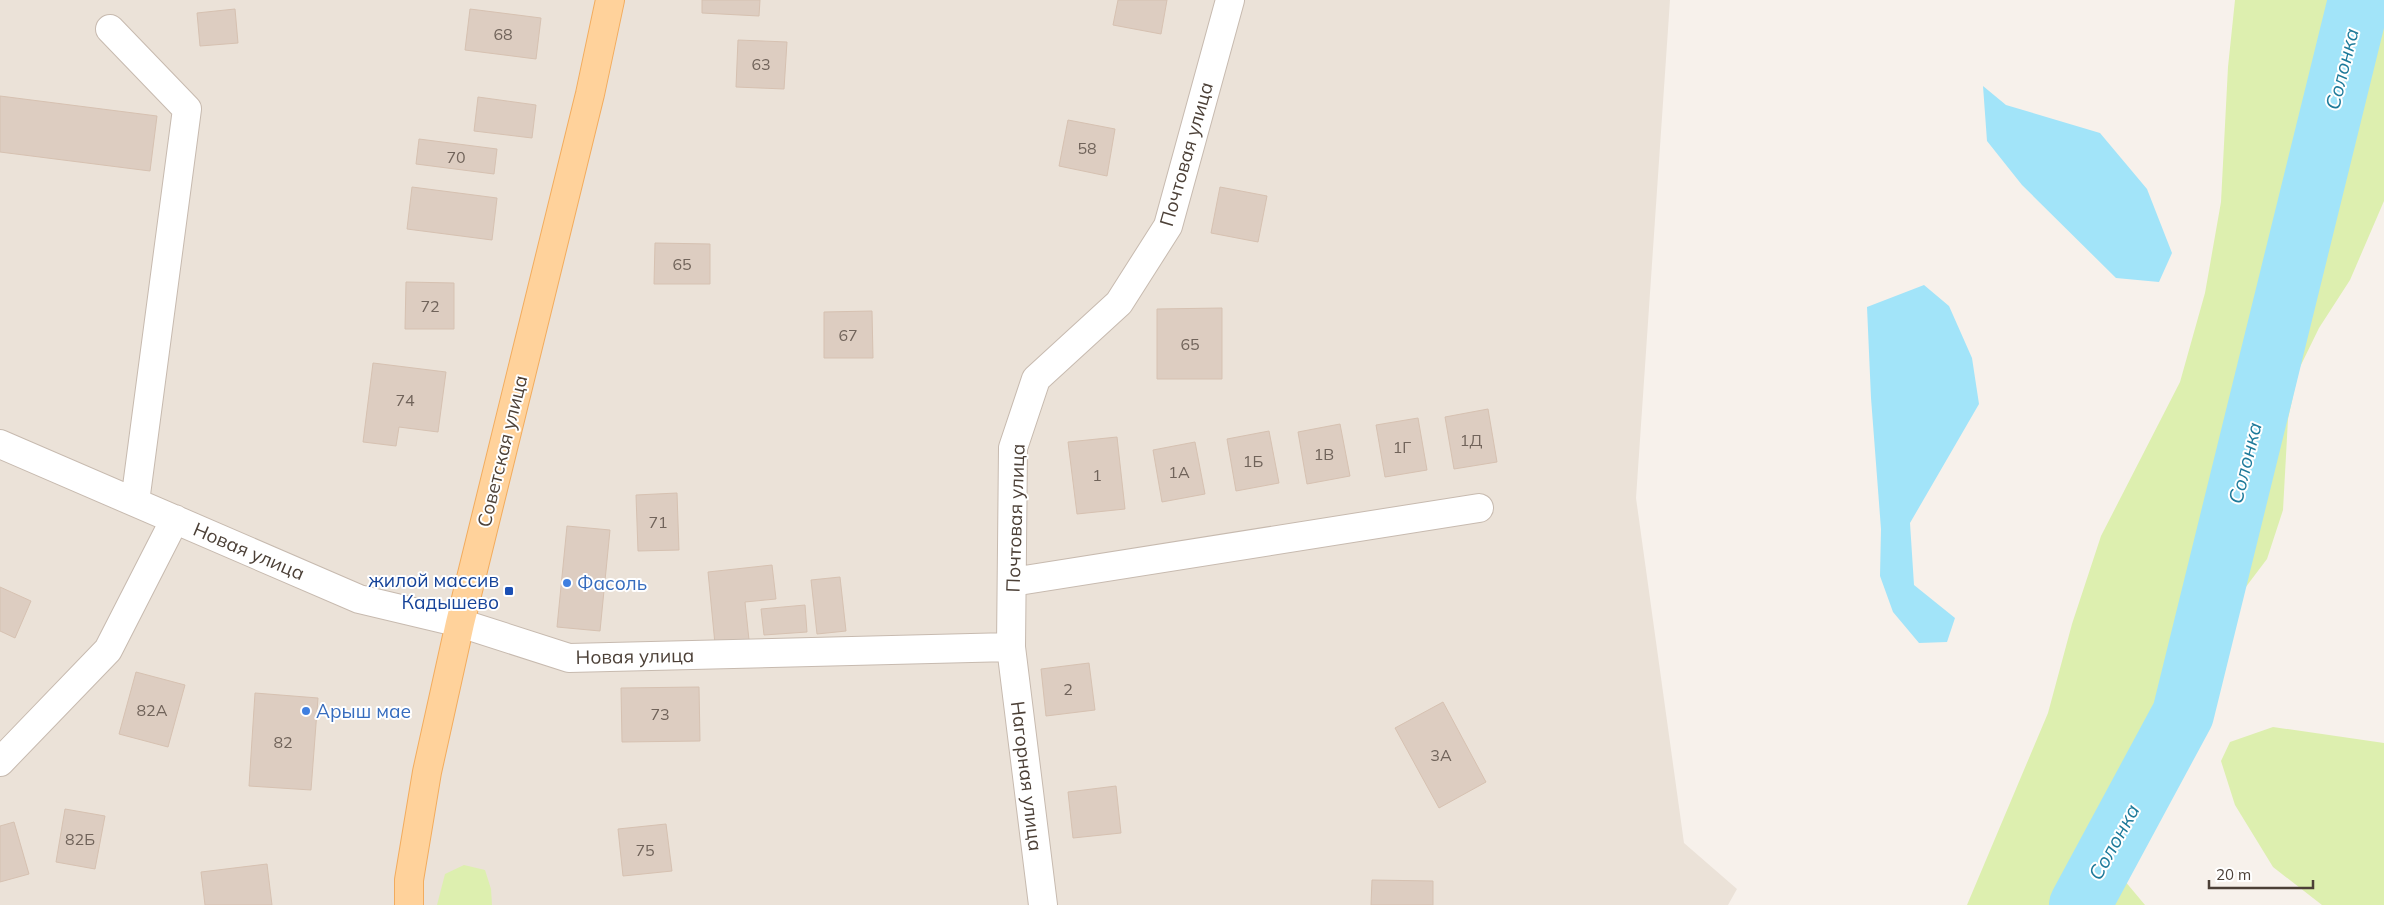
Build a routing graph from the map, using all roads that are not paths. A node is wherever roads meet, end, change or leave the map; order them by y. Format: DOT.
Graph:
graph roads {
  1 [pos="610,0"];
  2 [pos="1230,0"];
  3 [pos="110,29"];
  4 [pos="0,444"];
  5 [pos="135,502"];
  6 [pos="1479,508"];
  7 [pos="175,519"];
  8 [pos="1012,582"];
  9 [pos="460,623"];
  10 [pos="1011,647"];
  11 [pos="0,762"];
  12 [pos="409,905"];
  13 [pos="1043,905"];
  1 -- 9 [label="main road, Советская улица"];
  2 -- 8 [label="street, Почтовая улица"];
  3 -- 5 [label="street"];
  4 -- 5 [label="street, Новая улица"];
  5 -- 7 [label="street, Новая улица"];
  6 -- 8 [label="street"];
  7 -- 9 [label="street, Новая улица"];
  7 -- 11 [label="street"];
  8 -- 10 [label="street, Почтовая улица"];
  9 -- 10 [label="street, Новая улица"];
  9 -- 12 [label="main road, Советская улица"];
  10 -- 13 [label="street, Нагорная улица"];
}
